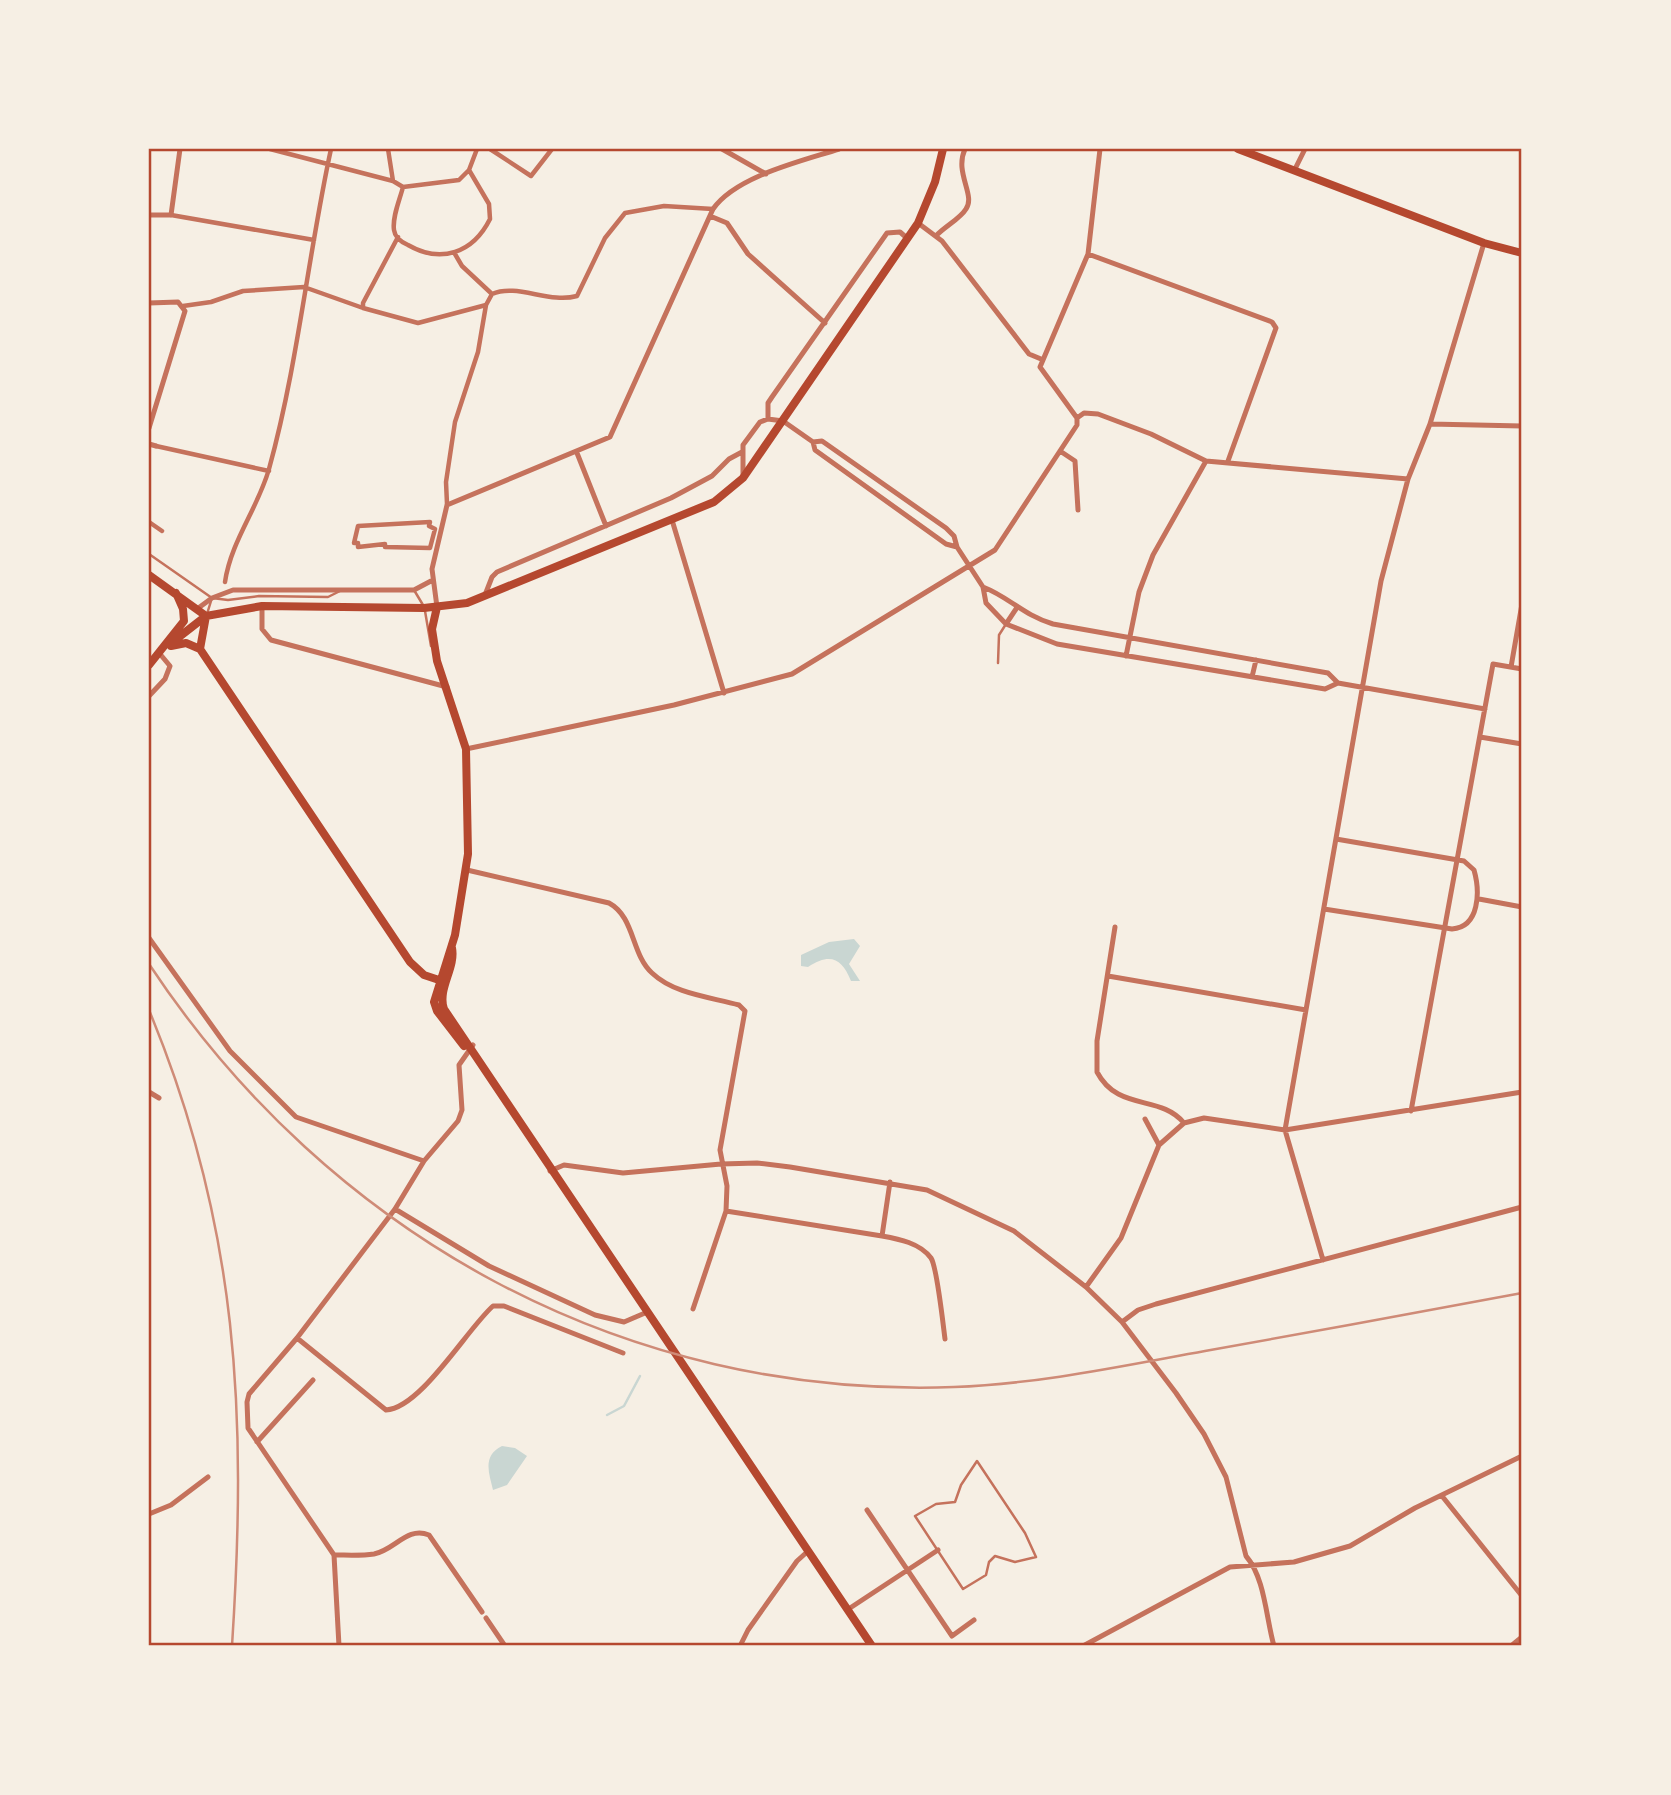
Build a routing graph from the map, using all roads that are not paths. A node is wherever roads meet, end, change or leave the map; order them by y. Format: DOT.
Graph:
graph roads {
  1 [pos="180,149"];
  2 [pos="270,149"];
  3 [pos="331,149"];
  4 [pos="388,149"];
  5 [pos="477,149"];
  6 [pos="490,149"];
  7 [pos="552,149"];
  8 [pos="722,149"];
  9 [pos="814,149"];
  10 [pos="839,149"];
  11 [pos="943,149"];
  12 [pos="965,149"];
  13 [pos="1100,149"];
  14 [pos="1238,149"];
  15 [pos="1305,149"];
  16 [pos="816,156"];
  17 [pos="328,163"];
  18 [pos="469,170"];
  19 [pos="1294,170"];
  20 [pos="766,174"];
  21 [pos="393,181"];
  22 [pos="403,187"];
  23 [pos="713,209"];
  24 [pos="149,215"];
  25 [pos="171,215"];
  26 [pos="710,216"];
  27 [pos="918,223"];
  28 [pos="936,236"];
  29 [pos="398,237"];
  30 [pos="908,239"];
  31 [pos="314,240"];
  32 [pos="1484,243"];
  33 [pos="1522,253"];
  34 [pos="455,254"];
  35 [pos="1088,254"];
  36 [pos="304,287"];
  37 [pos="492,294"];
  38 [pos="149,303"];
  39 [pos="486,305"];
  40 [pos="183,306"];
  41 [pos="363,308"];
  42 [pos="825,323"];
  43 [pos="1041,359"];
  44 [pos="1077,418"];
  45 [pos="768,419"];
  46 [pos="783,421"];
  47 [pos="1430,424"];
  48 [pos="1522,426"];
  49 [pos="149,428"];
  50 [pos="813,442"];
  51 [pos="152,445"];
  52 [pos="1060,451"];
  53 [pos="743,452"];
  54 [pos="577,453"];
  55 [pos="1206,461"];
  56 [pos="1228,461"];
  57 [pos="269,471"];
  58 [pos="743,478"];
  59 [pos="1408,479"];
  60 [pos="447,505"];
  61 [pos="1079,510"];
  62 [pos="672,520"];
  63 [pos="149,522"];
  64 [pos="606,526"];
  65 [pos="162,531"];
  66 [pos="354,543"];
  67 [pos="957,547"];
  68 [pos="149,554"];
  69 [pos="970,566"];
  70 [pos="149,575"];
  71 [pos="431,581"];
  72 [pos="225,582"];
  73 [pos="983,587"];
  74 [pos="342,590"];
  75 [pos="414,590"];
  76 [pos="176,593"];
  77 [pos="212,597"];
  78 [pos="484,598"];
  79 [pos="1522,603"];
  80 [pos="262,606"];
  81 [pos="438,607"];
  82 [pos="424,608"];
  83 [pos="197,609"];
  84 [pos="1016,609"];
  85 [pos="206,616"];
  86 [pos="184,621"];
  87 [pos="1006,624"];
  88 [pos="1129,639"];
  89 [pos="200,649"];
  90 [pos="163,651"];
  91 [pos="1126,656"];
  92 [pos="1255,660"];
  93 [pos="437,661"];
  94 [pos="998,663"];
  95 [pos="149,665"];
  96 [pos="1511,667"];
  97 [pos="1522,669"];
  98 [pos="1252,677"];
  99 [pos="1338,684"];
  100 [pos="447,687"];
  101 [pos="1362,687"];
  102 [pos="724,693"];
  103 [pos="149,696"];
  104 [pos="1485,709"];
  105 [pos="1480,737"];
  106 [pos="1522,744"];
  107 [pos="466,749"];
  108 [pos="1336,839"];
  109 [pos="1458,859"];
  110 [pos="467,870"];
  111 [pos="1479,899"];
  112 [pos="1522,907"];
  113 [pos="1324,909"];
  114 [pos="1115,927"];
  115 [pos="1445,928"];
  116 [pos="149,938"];
  117 [pos="1108,976"];
  118 [pos="443,982"];
  119 [pos="1306,1010"];
  120 [pos="471,1047"];
  121 [pos="149,1092"];
  122 [pos="1522,1092"];
  123 [pos="159,1098"];
  124 [pos="1411,1111"];
  125 [pos="1145,1119"];
  126 [pos="1184,1123"];
  127 [pos="1285,1130"];
  128 [pos="1159,1145"];
  129 [pos="424,1161"];
  130 [pos="721,1164"];
  131 [pos="550,1171"];
  132 [pos="890,1182"];
  133 [pos="1522,1207"];
  134 [pos="395,1209"];
  135 [pos="726,1211"];
  136 [pos="882,1236"];
  137 [pos="1323,1260"];
  138 [pos="1086,1287"];
  139 [pos="693,1309"];
  140 [pos="645,1312"];
  141 [pos="1122,1322"];
  142 [pos="297,1338"];
  143 [pos="945,1339"];
  144 [pos="623,1353"];
  145 [pos="313,1380"];
  146 [pos="257,1442"];
  147 [pos="1522,1456"];
  148 [pos="208,1477"];
  149 [pos="1442,1496"];
  150 [pos="867,1510"];
  151 [pos="149,1514"];
  152 [pos="938,1550"];
  153 [pos="807,1552"];
  154 [pos="334,1555"];
  155 [pos="1253,1564"];
  156 [pos="907,1571"];
  157 [pos="1522,1596"];
  158 [pos="847,1610"];
  159 [pos="974,1619"];
  160 [pos="1522,1637"];
  161 [pos="340,1646"];
  162 [pos="506,1646"];
  163 [pos="740,1646"];
  164 [pos="872,1646"];
  165 [pos="1083,1646"];
  166 [pos="1274,1646"];
  167 [pos="1511,1646"];
  1 -- 25 [label="street"];
  2 -- 17 [label="street"];
  3 -- 17 [label="street"];
  4 -- 21 [label="street"];
  5 -- 18 [label="street"];
  6 -- 7 [label="street"];
  8 -- 20 [label="street"];
  9 -- 16 [label="street"];
  10 -- 16 [label="street"];
  11 -- 27 [label="main road"];
  12 -- 28 [label="street"];
  13 -- 35 [label="street"];
  14 -- 19 [label="main road"];
  15 -- 19 [label="street"];
  16 -- 20 [label="street"];
  17 -- 21 [label="street"];
  17 -- 31 [label="street"];
  18 -- 22 [label="street"];
  18 -- 34 [label="street"];
  19 -- 32 [label="main road"];
  20 -- 23 [label="street"];
  21 -- 22 [label="street"];
  22 -- 29 [label="street"];
  23 -- 26 [label="street"];
  23 -- 37 [label="street"];
  24 -- 25 [label="street"];
  25 -- 31 [label="street"];
  26 -- 42 [label="street"];
  26 -- 54 [label="street"];
  27 -- 28 [label="street"];
  27 -- 30 [label="main road"];
  28 -- 43 [label="street"];
  29 -- 34 [label="street"];
  29 -- 41 [label="street"];
  30 -- 42 [label="street"];
  30 -- 46 [label="main road"];
  31 -- 36 [label="street"];
  32 -- 33 [label="main road"];
  32 -- 47 [label="street"];
  34 -- 37 [label="street"];
  35 -- 43 [label="street"];
  35 -- 56 [label="street"];
  36 -- 40 [label="street"];
  36 -- 41 [label="street"];
  36 -- 57 [label="street"];
  37 -- 39 [label="street"];
  38 -- 40 [label="street"];
  39 -- 41 [label="street"];
  39 -- 60 [label="street"];
  40 -- 49 [label="street"];
  42 -- 45 [label="street"];
  43 -- 44 [label="street"];
  44 -- 52 [label="street"];
  44 -- 55 [label="street"];
  45 -- 46 [label="street"];
  45 -- 53 [label="street"];
  46 -- 50 [label="street"];
  46 -- 58 [label="main road"];
  47 -- 48 [label="street"];
  47 -- 59 [label="street"];
  50 -- 67 [label="street"];
  50 -- 67 [label="street"];
  51 -- 57 [label="street"];
  52 -- 61 [label="street"];
  52 -- 69 [label="street"];
  53 -- 58 [label="street"];
  53 -- 64 [label="street"];
  54 -- 60 [label="street"];
  54 -- 64 [label="street"];
  55 -- 56 [label="street"];
  55 -- 88 [label="street"];
  56 -- 59 [label="street"];
  57 -- 72 [label="street"];
  58 -- 62 [label="main road"];
  59 -- 101 [label="street"];
  60 -- 71 [label="street"];
  62 -- 78 [label="main road"];
  62 -- 102 [label="street"];
  63 -- 65 [label="street"];
  64 -- 78 [label="street"];
  66 -- 66 [label="street"];
  67 -- 69 [label="street"];
  68 -- 77 [label="lane"];
  69 -- 73 [label="street"];
  69 -- 102 [label="street"];
  70 -- 76 [label="main road"];
  71 -- 75 [label="street"];
  71 -- 81 [label="street"];
  73 -- 84 [label="street"];
  73 -- 87 [label="street"];
  74 -- 75 [label="street"];
  74 -- 77 [label="street"];
  74 -- 77 [label="lane"];
  75 -- 82 [label="lane"];
  76 -- 83 [label="main road"];
  76 -- 86 [label="main road"];
  77 -- 83 [label="street"];
  77 -- 85 [label="lane"];
  78 -- 81 [label="main road"];
  79 -- 96 [label="street"];
  80 -- 82 [label="main road"];
  80 -- 85 [label="main road"];
  80 -- 100 [label="street"];
  81 -- 82 [label="main road"];
  81 -- 93 [label="main road"];
  82 -- 93 [label="lane"];
  83 -- 85 [label="main road"];
  83 -- 86 [label="main road"];
  84 -- 87 [label="street"];
  84 -- 88 [label="street"];
  85 -- 89 [label="main road"];
  85 -- 90 [label="main road"];
  86 -- 90 [label="main road"];
  87 -- 91 [label="street"];
  87 -- 94 [label="lane"];
  88 -- 91 [label="street"];
  88 -- 92 [label="street"];
  89 -- 90 [label="main road"];
  89 -- 118 [label="main road"];
  90 -- 95 [label="main road"];
  90 -- 103 [label="street"];
  91 -- 98 [label="street"];
  92 -- 98 [label="street"];
  92 -- 99 [label="street"];
  93 -- 100 [label="main road"];
  96 -- 97 [label="street"];
  96 -- 104 [label="street"];
  98 -- 99 [label="street"];
  99 -- 101 [label="street"];
  100 -- 107 [label="main road"];
  101 -- 104 [label="street"];
  101 -- 108 [label="street"];
  102 -- 107 [label="street"];
  104 -- 105 [label="street"];
  105 -- 106 [label="street"];
  105 -- 109 [label="street"];
  107 -- 110 [label="main road"];
  108 -- 109 [label="street"];
  108 -- 113 [label="street"];
  109 -- 111 [label="street"];
  109 -- 115 [label="street"];
  110 -- 118 [label="main road"];
  110 -- 130 [label="street"];
  111 -- 112 [label="street"];
  111 -- 115 [label="street"];
  113 -- 115 [label="street"];
  113 -- 119 [label="street"];
  114 -- 117 [label="street"];
  115 -- 124 [label="street"];
  116 -- 129 [label="street"];
  117 -- 119 [label="street"];
  117 -- 126 [label="street"];
  118 -- 120 [label="main road"];
  119 -- 127 [label="street"];
  120 -- 129 [label="street"];
  120 -- 131 [label="main road"];
  121 -- 123 [label="street"];
  122 -- 124 [label="street"];
  124 -- 127 [label="street"];
  125 -- 128 [label="street"];
  126 -- 127 [label="street"];
  126 -- 128 [label="street"];
  127 -- 137 [label="street"];
  128 -- 138 [label="street"];
  129 -- 134 [label="street"];
  130 -- 131 [label="street"];
  130 -- 132 [label="street"];
  130 -- 135 [label="street"];
  131 -- 140 [label="main road"];
  132 -- 136 [label="street"];
  132 -- 138 [label="street"];
  133 -- 137 [label="street"];
  134 -- 140 [label="street"];
  134 -- 142 [label="street"];
  135 -- 136 [label="street"];
  135 -- 139 [label="street"];
  136 -- 143 [label="street"];
  137 -- 141 [label="street"];
  138 -- 141 [label="street"];
  140 -- 153 [label="main road"];
  141 -- 155 [label="street"];
  142 -- 144 [label="street"];
  142 -- 146 [label="street"];
  145 -- 146 [label="street"];
  146 -- 154 [label="street"];
  147 -- 149 [label="street"];
  148 -- 151 [label="street"];
  149 -- 155 [label="street"];
  149 -- 157 [label="street"];
  150 -- 156 [label="street"];
  152 -- 152 [label="lane"];
  152 -- 156 [label="street"];
  153 -- 158 [label="main road"];
  153 -- 163 [label="street"];
  154 -- 161 [label="street"];
  154 -- 162 [label="street"];
  155 -- 165 [label="street"];
  155 -- 166 [label="street"];
  156 -- 158 [label="street"];
  156 -- 159 [label="street"];
  158 -- 164 [label="main road"];
  160 -- 167 [label="street"];
}
